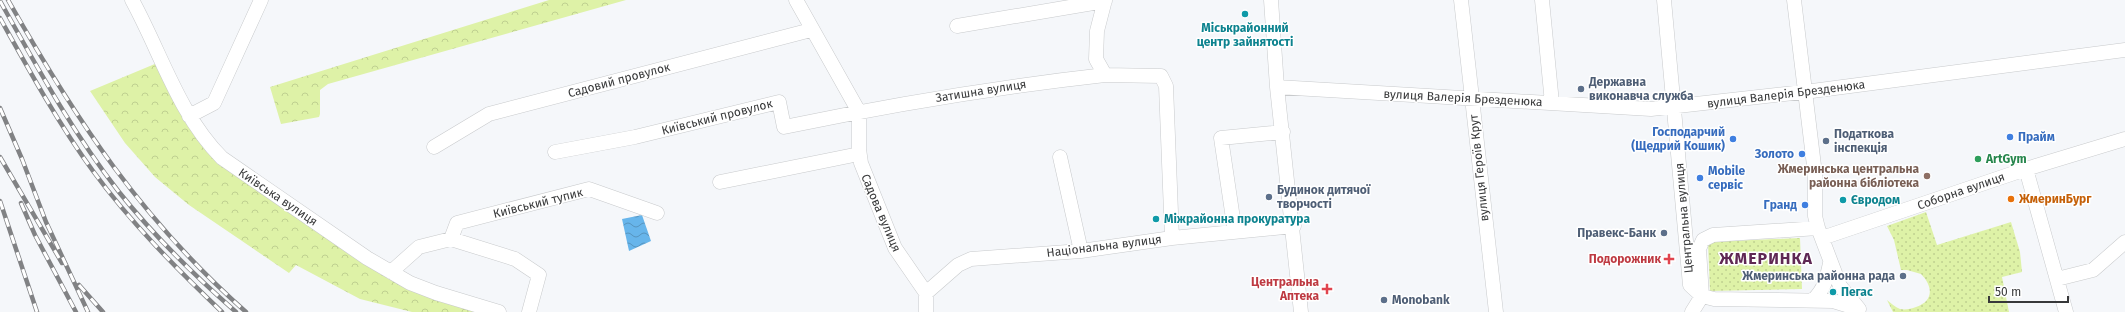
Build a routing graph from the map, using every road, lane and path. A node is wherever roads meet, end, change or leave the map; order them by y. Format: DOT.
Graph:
graph roads {
  1 [pos="132,0"];
  2 [pos="261,0"];
  3 [pos="796,0"];
  4 [pos="1271,0"];
  5 [pos="1460,0"];
  6 [pos="1542,0"];
  7 [pos="1664,0"];
  8 [pos="1794,0"];
  9 [pos="1105,1"];
  10 [pos="957,26"];
  11 [pos="812,30"];
  12 [pos="2125,50"];
  13 [pos="1105,75"];
  14 [pos="1277,88"];
  15 [pos="1806,92"];
  16 [pos="1472,98"];
  17 [pos="1552,103"];
  18 [pos="1674,107"];
  19 [pos="859,112"];
  20 [pos="189,116"];
  21 [pos="1283,132"];
  22 [pos="2125,139"];
  23 [pos="434,147"];
  24 [pos="555,152"];
  25 [pos="859,154"];
  26 [pos="1060,157"];
  27 [pos="2026,169"];
  28 [pos="720,182"];
  29 [pos="657,213"];
  30 [pos="1294,226"];
  31 [pos="1235,232"];
  32 [pos="1820,233"];
  33 [pos="1172,238"];
  34 [pos="451,239"];
  35 [pos="2125,242"];
  36 [pos="1081,251"];
  37 [pos="1830,263"];
  38 [pos="391,272"];
  39 [pos="2057,279"];
  40 [pos="926,293"];
  41 [pos="1702,296"];
  42 [pos="1813,300"];
  43 [pos="1861,311"];
  44 [pos="499,312"];
  45 [pos="529,312"];
  46 [pos="926,312"];
  47 [pos="1301,312"];
  48 [pos="1496,312"];
  49 [pos="1692,312"];
  50 [pos="2066,312"];
  1 -- 20 [label="street, Київська вулиця"];
  2 -- 20 [label="street"];
  3 -- 11 [label="street, Садова вулиця"];
  4 -- 14 [label="street"];
  5 -- 16 [label="street, вулиця Героїв Крут"];
  6 -- 17 [label="street"];
  7 -- 18 [label="street, Центральна вулиця"];
  8 -- 15 [label="street"];
  9 -- 10 [label="street"];
  9 -- 13 [label="street"];
  11 -- 19 [label="street, Садова вулиця"];
  11 -- 23 [label="street, Садовий провулок"];
  12 -- 15 [label="street, вулиця Валерія Брезденюка"];
  13 -- 19 [label="street, Затишна вулиця"];
  13 -- 33 [label="street, Затишна вулиця"];
  14 -- 16 [label="street, вулиця Валерія Брезденюка"];
  14 -- 21 [label="street"];
  15 -- 18 [label="street, вулиця Валерія Брезденюка"];
  15 -- 32 [label="street"];
  16 -- 17 [label="street, вулиця Валерія Брезденюка"];
  16 -- 48 [label="street, вулиця Героїв Крут"];
  17 -- 18 [label="street, вулиця Валерія Брезденюка"];
  18 -- 41 [label="street, Центральна вулиця"];
  19 -- 24 [label="street, Київський провулок"];
  19 -- 25 [label="street, Садова вулиця"];
  20 -- 38 [label="street, Київська вулиця"];
  21 -- 30 [label="street"];
  21 -- 31 [label="street"];
  22 -- 27 [label="street, Соборна вулиця"];
  25 -- 28 [label="street"];
  25 -- 40 [label="street, Садова вулиця"];
  26 -- 36 [label="street"];
  27 -- 32 [label="street, Соборна вулиця"];
  27 -- 39 [label="street"];
  29 -- 34 [label="street, Київський тупик"];
  30 -- 31 [label="street, Національна вулиця"];
  30 -- 47 [label="street"];
  31 -- 33 [label="street, Національна вулиця"];
  32 -- 37 [label="street"];
  32 -- 41 [label="street, Соборна вулиця"];
  33 -- 36 [label="street, Національна вулиця"];
  34 -- 38 [label="street"];
  34 -- 45 [label="street"];
  35 -- 39 [label="street"];
  36 -- 40 [label="street, Національна вулиця"];
  37 -- 42 [label="street"];
  37 -- 43 [label="street"];
  38 -- 44 [label="street, Київська вулиця"];
  39 -- 50 [label="street"];
  40 -- 46 [label="street"];
  41 -- 42 [label="street"];
  41 -- 49 [label="street"];
  42 -- 43 [label="street"];
}
